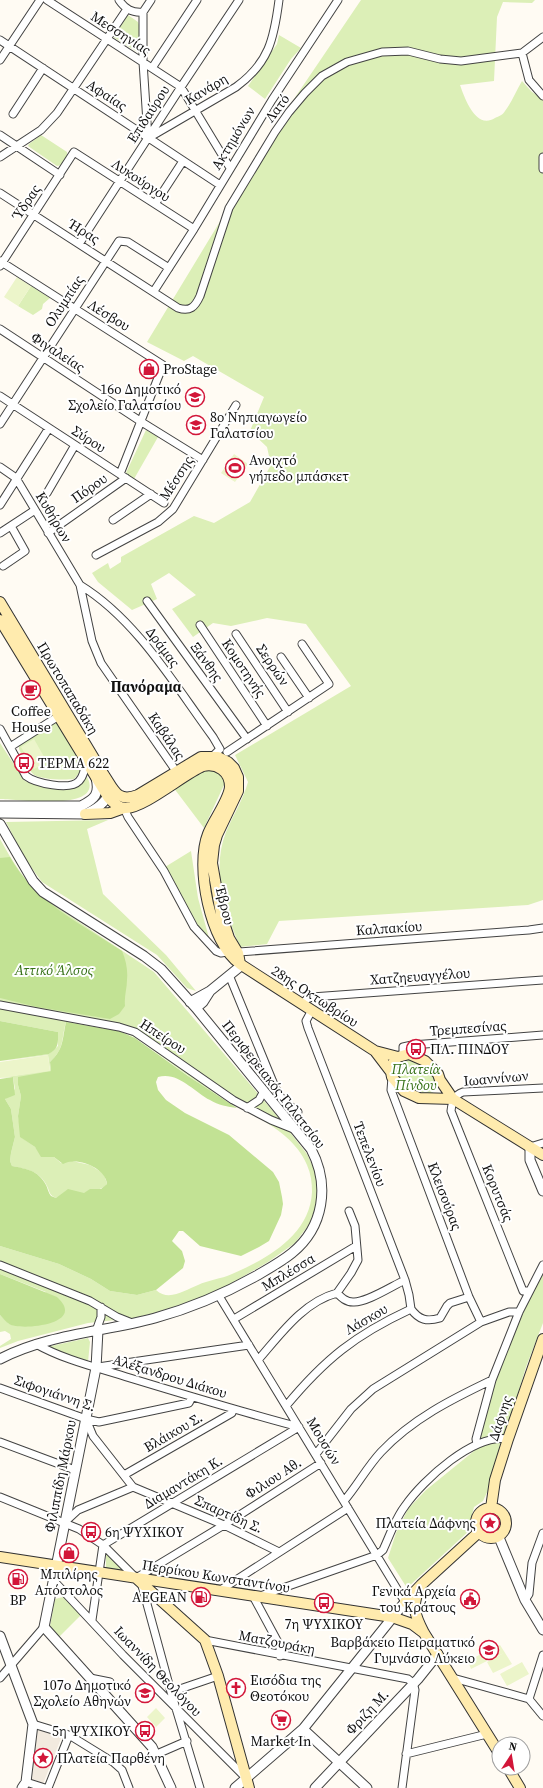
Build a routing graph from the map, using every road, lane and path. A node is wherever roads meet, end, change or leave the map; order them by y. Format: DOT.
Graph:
graph roads {
  1 [pos="40,0"];
  2 [pos="47,0"];
  3 [pos="119,0"];
  4 [pos="152,0"];
  5 [pos="196,0"];
  6 [pos="240,0"];
  7 [pos="279,0"];
  8 [pos="338,0"];
  9 [pos="127,9"];
  10 [pos="143,12"];
  11 [pos="543,37"];
  12 [pos="0,40"];
  13 [pos="107,40"];
  14 [pos="9,46"];
  15 [pos="522,53"];
  16 [pos="0,60"];
  17 [pos="143,62"];
  18 [pos="43,68"];
  19 [pos="152,68"];
  20 [pos="181,87"];
  21 [pos="74,89"];
  22 [pos="543,96"];
  23 [pos="195,111"];
  24 [pos="13,114"];
  25 [pos="0,135"];
  26 [pos="148,138"];
  27 [pos="17,147"];
  28 [pos="74,152"];
  29 [pos="543,156"];
  30 [pos="0,158"];
  31 [pos="183,161"];
  32 [pos="230,168"];
  33 [pos="543,169"];
  34 [pos="60,175"];
  35 [pos="119,181"];
  36 [pos="220,185"];
  37 [pos="0,193"];
  38 [pos="155,204"];
  39 [pos="33,214"];
  40 [pos="194,229"];
  41 [pos="79,244"];
  42 [pos="106,260"];
  43 [pos="1,263"];
  44 [pos="169,268"];
  45 [pos="154,291"];
  46 [pos="75,309"];
  47 [pos="0,329"];
  48 [pos="43,358"];
  49 [pos="164,365"];
  50 [pos="0,396"];
  51 [pos="13,404"];
  52 [pos="236,405"];
  53 [pos="142,422"];
  54 [pos="0,424"];
  55 [pos="49,428"];
  56 [pos="75,445"];
  57 [pos="203,460"];
  58 [pos="0,467"];
  59 [pos="123,476"];
  60 [pos="16,478"];
  61 [pos="47,493"];
  62 [pos="151,494"];
  63 [pos="164,503"];
  64 [pos="0,505"];
  65 [pos="35,510"];
  66 [pos="113,520"];
  67 [pos="11,526"];
  68 [pos="0,533"];
  69 [pos="48,533"];
  70 [pos="96,555"];
  71 [pos="4,566"];
  72 [pos="80,585"];
  73 [pos="147,601"];
  74 [pos="0,602"];
  75 [pos="0,620"];
  76 [pos="200,625"];
  77 [pos="3,630"];
  78 [pos="236,634"];
  79 [pos="302,644"];
  80 [pos="281,657"];
  81 [pos="308,698"];
  82 [pos="288,712"];
  83 [pos="62,714"];
  84 [pos="267,726"];
  85 [pos="0,729"];
  86 [pos="247,739"];
  87 [pos="10,747"];
  88 [pos="227,752"];
  89 [pos="216,753"];
  90 [pos="86,761"];
  91 [pos="229,763"];
  92 [pos="176,772"];
  93 [pos="96,778"];
  94 [pos="113,788"];
  95 [pos="108,797"];
  96 [pos="0,806"];
  97 [pos="124,808"];
  98 [pos="0,813"];
  99 [pos="85,814"];
  100 [pos="0,824"];
  101 [pos="543,928"];
  102 [pos="227,952"];
  103 [pos="239,963"];
  104 [pos="229,975"];
  105 [pos="543,980"];
  106 [pos="302,1004"];
  107 [pos="0,1005"];
  108 [pos="193,1005"];
  109 [pos="312,1010"];
  110 [pos="543,1035"];
  111 [pos="375,1051"];
  112 [pos="401,1056"];
  113 [pos="391,1074"];
  114 [pos="440,1080"];
  115 [pos="543,1088"];
  116 [pos="264,1092"];
  117 [pos="431,1098"];
  118 [pos="453,1099"];
  119 [pos="247,1108"];
  120 [pos="298,1112"];
  121 [pos="296,1130"];
  122 [pos="543,1143"];
  123 [pos="530,1146"];
  124 [pos="543,1155"];
  125 [pos="543,1191"];
  126 [pos="349,1211"];
  127 [pos="356,1246"];
  128 [pos="0,1265"];
  129 [pos="543,1265"];
  130 [pos="405,1280"];
  131 [pos="529,1291"];
  132 [pos="337,1293"];
  133 [pos="219,1296"];
  134 [pos="469,1297"];
  135 [pos="101,1307"];
  136 [pos="411,1309"];
  137 [pos="519,1312"];
  138 [pos="234,1320"];
  139 [pos="481,1322"];
  140 [pos="132,1323"];
  141 [pos="97,1330"];
  142 [pos="543,1339"];
  143 [pos="36,1344"];
  144 [pos="249,1345"];
  145 [pos="0,1359"];
  146 [pos="258,1360"];
  147 [pos="96,1368"];
  148 [pos="492,1380"];
  149 [pos="0,1388"];
  150 [pos="192,1397"];
  151 [pos="286,1406"];
  152 [pos="233,1409"];
  153 [pos="86,1419"];
  154 [pos="299,1427"];
  155 [pos="508,1439"];
  156 [pos="0,1442"];
  157 [pos="477,1444"];
  158 [pos="316,1454"];
  159 [pos="321,1463"];
  160 [pos="75,1470"];
  161 [pos="124,1476"];
  162 [pos="133,1487"];
  163 [pos="0,1497"];
  164 [pos="173,1503"];
  165 [pos="346,1505"];
  166 [pos="491,1508"];
  167 [pos="65,1522"];
  168 [pos="224,1525"];
  169 [pos="479,1532"];
  170 [pos="543,1533"];
  171 [pos="498,1535"];
  172 [pos="103,1545"];
  173 [pos="279,1552"];
  174 [pos="377,1555"];
  175 [pos="0,1557"];
  176 [pos="56,1565"];
  177 [pos="99,1572"];
  178 [pos="53,1580"];
  179 [pos="138,1580"];
  180 [pos="160,1581"];
  181 [pos="421,1585"];
  182 [pos="219,1590"];
  183 [pos="153,1593"];
  184 [pos="256,1596"];
  185 [pos="526,1600"];
  186 [pos="146,1601"];
  187 [pos="405,1602"];
  188 [pos="392,1618"];
  189 [pos="92,1620"];
  190 [pos="44,1627"];
  191 [pos="543,1630"];
  192 [pos="424,1633"];
  193 [pos="0,1636"];
  194 [pos="205,1640"];
  195 [pos="438,1654"];
  196 [pos="280,1656"];
  197 [pos="543,1656"];
  198 [pos="11,1667"];
  199 [pos="352,1669"];
  200 [pos="218,1676"];
  201 [pos="0,1678"];
  202 [pos="90,1678"];
  203 [pos="453,1678"];
  204 [pos="110,1682"];
  205 [pos="414,1684"];
  206 [pos="171,1692"];
  207 [pos="529,1699"];
  208 [pos="175,1706"];
  209 [pos="543,1716"];
  210 [pos="34,1724"];
  211 [pos="302,1729"];
  212 [pos="487,1734"];
  213 [pos="69,1735"];
  214 [pos="491,1740"];
  215 [pos="187,1742"];
  216 [pos="157,1754"];
  217 [pos="406,1754"];
  218 [pos="236,1762"];
  219 [pos="339,1762"];
  220 [pos="513,1776"];
  221 [pos="247,1783"];
  222 [pos="24,1785"];
  223 [pos="46,1788"];
  224 [pos="129,1788"];
  225 [pos="171,1788"];
  226 [pos="200,1788"];
  227 [pos="235,1788"];
  228 [pos="316,1788"];
  229 [pos="367,1788"];
  230 [pos="402,1788"];
  231 [pos="520,1788"];
  1 -- 14 [label="street"];
  2 -- 13 [label="street, Μεσσηνίας"];
  3 -- 9 [label="street"];
  4 -- 10 [label="street"];
  5 -- 19 [label="street"];
  6 -- 20 [label="street, Επιδαύρου"];
  7 -- 23 [label="street, Κανάρη"];
  8 -- 32 [label="street, Ακτημόνων"];
  9 -- 10 [label="street"];
  9 -- 13 [label="street"];
  10 -- 17 [label="street"];
  11 -- 15 [label="street"];
  12 -- 14 [label="street, Αφαίας"];
  13 -- 17 [label="street, Μεσσηνίας"];
  13 -- 21 [label="street"];
  14 -- 16 [label="street"];
  14 -- 18 [label="street, Αφαίας"];
  15 -- 22 [label="street"];
  15 -- 45 [label="street, Λατό"];
  17 -- 19 [label="street, Μεσσηνίας"];
  17 -- 26 [label="street"];
  18 -- 21 [label="street, Αφαίας"];
  18 -- 24 [label="street"];
  19 -- 20 [label="street, Μεσσηνίας"];
  20 -- 23 [label="street"];
  20 -- 26 [label="street, Επιδαύρου"];
  21 -- 26 [label="street, Αφαίας"];
  21 -- 27 [label="street"];
  23 -- 26 [label="street, Κανάρη"];
  23 -- 32 [label="street"];
  25 -- 27 [label="street"];
  26 -- 31 [label="street, Αφαίας"];
  26 -- 35 [label="street, Επιδαύρου"];
  27 -- 30 [label="street"];
  27 -- 34 [label="street"];
  28 -- 34 [label="street, Ύδρας"];
  28 -- 35 [label="street, Λυκούργου"];
  29 -- 33 [label="street"];
  31 -- 36 [label="street, Αφαίας"];
  31 -- 38 [label="street"];
  32 -- 36 [label="street, Ακτημόνων"];
  34 -- 39 [label="street, Ύδρας"];
  35 -- 38 [label="street, Λυκούργου"];
  35 -- 41 [label="street, Επιδαύρου"];
  36 -- 40 [label="street, Ακτημόνων"];
  37 -- 39 [label="street, Ήρας"];
  38 -- 40 [label="street, Λυκούργου"];
  39 -- 41 [label="street, Ήρας"];
  39 -- 43 [label="street, Ύδρας"];
  40 -- 44 [label="street, Ακτημόνων"];
  41 -- 42 [label="street, Ήρας"];
  42 -- 44 [label="street, Ολυμπίας"];
  42 -- 45 [label="street, Ήρας"];
  42 -- 46 [label="street, Ολυμπίας"];
  43 -- 46 [label="street, Λέσβου"];
  44 -- 45 [label="street, Ακτημόνων"];
  46 -- 48 [label="street, Ολυμπίας"];
  46 -- 49 [label="street, Λέσβου"];
  47 -- 48 [label="street, Φιγαλείας"];
  48 -- 51 [label="street, Ολυμπίας"];
  48 -- 53 [label="street, Φιγαλείας"];
  49 -- 53 [label="street, Πόρου"];
  50 -- 51 [label="street, Σύρου"];
  51 -- 54 [label="street, Ολυμπίας"];
  51 -- 55 [label="street, Σύρου"];
  52 -- 57 [label="street, Μέσσης"];
  53 -- 57 [label="street, Φιγαλείας"];
  53 -- 59 [label="street, Πόρου"];
  55 -- 56 [label="street, Σύρου"];
  55 -- 60 [label="street"];
  56 -- 59 [label="street, Σύρου"];
  56 -- 61 [label="street"];
  57 -- 70 [label="street, Μέσσης"];
  58 -- 60 [label="street, Κυθήρων"];
  59 -- 62 [label="street, Σύρου"];
  59 -- 69 [label="street, Πόρου"];
  60 -- 64 [label="street"];
  60 -- 65 [label="street, Κυθήρων"];
  62 -- 63 [label="street, Σύρου"];
  62 -- 66 [label="street"];
  65 -- 67 [label="street"];
  65 -- 69 [label="street, Κυθήρων"];
  67 -- 68 [label="street"];
  67 -- 71 [label="street"];
  69 -- 72 [label="street, Κυθήρων"];
  72 -- 89 [label="street, Δράμας"];
  72 -- 92 [label="street, Καβάλας"];
  73 -- 86 [label="street, Ξάνθης"];
  74 -- 83 [label="main road, Πρωτοπαπαδάκη"];
  75 -- 77 [label="main road, Πρωτοπαπαδάκη"];
  76 -- 84 [label="street, Κομοτηνής"];
  77 -- 83 [label="main road, Πρωτοπαπαδάκη"];
  78 -- 82 [label="street, Σερρών"];
  79 -- 81 [label="street"];
  80 -- 81 [label="street"];
  81 -- 82 [label="street"];
  82 -- 84 [label="street"];
  83 -- 87 [label="street"];
  83 -- 90 [label="main road, Πρωτοπαπαδάκη"];
  83 -- 94 [label="main road, Πρωτοπαπαδάκη"];
  84 -- 86 [label="street"];
  85 -- 87 [label="street"];
  86 -- 88 [label="street"];
  87 -- 90 [label="street"];
  88 -- 89 [label="street"];
  88 -- 91 [label="street, Έβρου"];
  89 -- 91 [label="main road"];
  89 -- 92 [label="main road"];
  90 -- 93 [label="main road, Πρωτοπαπαδάκη"];
  91 -- 103 [label="main road, Έβρου"];
  92 -- 94 [label="main road"];
  93 -- 95 [label="main road, Πρωτοπαπαδάκη"];
  93 -- 96 [label="street"];
  94 -- 95 [label="street"];
  95 -- 97 [label="main road"];
  95 -- 99 [label="street"];
  97 -- 99 [label="main road, Έβρου"];
  97 -- 102 [label="street"];
  97 -- 102 [label="main road, Έβρου"];
  98 -- 99 [label="street"];
  100 -- 108 [label="street, Περιφερειακός Γαλατσίου"];
  101 -- 103 [label="street, Καλπακίου"];
  102 -- 103 [label="main road, Έβρου"];
  103 -- 104 [label="street"];
  103 -- 106 [label="main road, 28ης Οκτωβρίου"];
  104 -- 108 [label="street"];
  104 -- 120 [label="street"];
  105 -- 106 [label="street, Χατζηευαγγέλου"];
  106 -- 109 [label="main road, 28ης Οκτωβρίου"];
  107 -- 119 [label="street, Ηπείρου"];
  108 -- 116 [label="street, Περιφερειακός Γαλατσίου"];
  109 -- 111 [label="main road, 28ης Οκτωβρίου"];
  109 -- 130 [label="street, Τεπελενίου"];
  110 -- 112 [label="street, Τρεμπεσίνας"];
  111 -- 112 [label="main road, 28ης Οκτωβρίου"];
  111 -- 113 [label="main road, 28ης Οκτωβρίου"];
  112 -- 113 [label="main road"];
  112 -- 114 [label="main road, 28ης Οκτωβρίου"];
  113 -- 117 [label="main road, 28ης Οκτωβρίου"];
  113 -- 134 [label="street, Κλεισούρας"];
  114 -- 117 [label="main road"];
  114 -- 118 [label="main road, 28ης Οκτωβρίου"];
  115 -- 118 [label="street, Ιωαννίνων"];
  116 -- 119 [label="street"];
  116 -- 121 [label="street, Περιφερειακός Γαλατσίου"];
  117 -- 118 [label="main road, 28ης Οκτωβρίου"];
  118 -- 123 [label="main road, 28ης Οκτωβρίου"];
  118 -- 131 [label="street, Κορυτσάς"];
  119 -- 121 [label="street, Ηπείρου"];
  121 -- 133 [label="street, Περιφερειακός Γαλατσίου"];
  122 -- 123 [label="street"];
  123 -- 124 [label="main road, 28ης Οκτωβρίου"];
  123 -- 125 [label="street"];
  126 -- 127 [label="street"];
  127 -- 132 [label="street"];
  127 -- 138 [label="street, Μπλέσσα"];
  128 -- 135 [label="street"];
  129 -- 131 [label="street"];
  130 -- 132 [label="street"];
  130 -- 136 [label="street, Τεπελενίου"];
  131 -- 137 [label="street"];
  132 -- 146 [label="street"];
  133 -- 138 [label="street, Μουσών"];
  133 -- 140 [label="street, Περιφερειακός Γαλατσίου"];
  134 -- 136 [label="street"];
  134 -- 139 [label="street, Κλεισούρας"];
  135 -- 140 [label="street"];
  135 -- 141 [label="street"];
  136 -- 151 [label="street, Λάσκου"];
  137 -- 139 [label="street"];
  137 -- 148 [label="street"];
  138 -- 144 [label="street, Μουσών"];
  139 -- 158 [label="street"];
  140 -- 141 [label="street, Περιφερειακός Γαλατσίου"];
  141 -- 143 [label="street, Περιφερειακός Γαλατσίου"];
  141 -- 147 [label="street, Φιλιππίδη Μάρκου"];
  142 -- 155 [label="main road, Δάφνης"];
  143 -- 145 [label="street, Περιφερειακός Γαλατσίου"];
  143 -- 147 [label="street, Αλέξανδρου Διάκου"];
  144 -- 146 [label="street, Μουσών"];
  144 -- 147 [label="street"];
  146 -- 151 [label="street, Μουσών"];
  147 -- 150 [label="street, Αλέξανδρου Διάκου"];
  147 -- 153 [label="street, Φιλιππίδη Μάρκου"];
  148 -- 157 [label="street"];
  148 -- 165 [label="street"];
  149 -- 153 [label="street, Σιφογιάννη Σ."];
  150 -- 152 [label="street, Αλέξανδρου Διάκου"];
  150 -- 153 [label="street, Σιφογιάννη Σ."];
  151 -- 154 [label="street, Μουσών"];
  152 -- 154 [label="street, Αλέξανδρου Διάκου"];
  152 -- 161 [label="street, Βλάικου Σ."];
  153 -- 160 [label="street, Φιλιππίδη Μάρκου"];
  153 -- 161 [label="street, Σπαρτίδη Σ."];
  154 -- 158 [label="street, Μουσών"];
  154 -- 164 [label="street, Διαμαντάκη Κ."];
  155 -- 157 [label="street"];
  155 -- 166 [label="main road, Δάφνης"];
  156 -- 160 [label="street"];
  157 -- 174 [label="street"];
  158 -- 159 [label="street, Μουσών"];
  159 -- 165 [label="street, Μουσών"];
  159 -- 168 [label="street, Φιλιου Αθ."];
  160 -- 167 [label="street, Φιλιππίδη Μάρκου"];
  161 -- 162 [label="street, Σπαρτίδη Σ."];
  162 -- 164 [label="street, Σπαρτίδη Σ."];
  162 -- 167 [label="street"];
  163 -- 167 [label="street"];
  164 -- 168 [label="street, Σπαρτίδη Σ."];
  164 -- 172 [label="street, Διαμαντάκη Κ."];
  165 -- 173 [label="street"];
  165 -- 174 [label="street, Μουσών"];
  166 -- 169 [label="main road"];
  166 -- 171 [label="main road"];
  167 -- 172 [label="street"];
  167 -- 176 [label="street, Φιλιππίδη Μάρκου"];
  168 -- 173 [label="street, Σπαρτίδη Σ."];
  168 -- 179 [label="street, Φιλιου Αθ."];
  169 -- 171 [label="main road"];
  169 -- 181 [label="main road"];
  170 -- 185 [label="street"];
  171 -- 185 [label="street"];
  172 -- 177 [label="street"];
  172 -- 179 [label="street"];
  173 -- 182 [label="street"];
  174 -- 184 [label="street"];
  174 -- 187 [label="street, Μουσών"];
  175 -- 176 [label="main road, Περρίκου Κωνσταντίνου"];
  176 -- 177 [label="main road, Περρίκου Κωνσταντίνου"];
  176 -- 178 [label="street, Φιλιππίδη Μάρκου"];
  177 -- 179 [label="main road, Περρίκου Κωνσταντίνου"];
  177 -- 189 [label="street"];
  178 -- 189 [label="street, Ιωαννίδη Θεολόγου"];
  178 -- 190 [label="street, Φιλιππίδη Μάρκου"];
  179 -- 180 [label="main road, Περρίκου Κωνσταντίνου"];
  179 -- 183 [label="main road"];
  179 -- 186 [label="street"];
  180 -- 182 [label="main road, Περρίκου Κωνσταντίνου"];
  180 -- 183 [label="street"];
  181 -- 187 [label="main road"];
  181 -- 192 [label="main road"];
  182 -- 184 [label="main road, Περρίκου Κωνσταντίνου"];
  183 -- 186 [label="street"];
  183 -- 194 [label="main road"];
  184 -- 188 [label="main road, Περρίκου Κωνσταντίνου"];
  184 -- 196 [label="street"];
  185 -- 191 [label="street"];
  186 -- 206 [label="street"];
  187 -- 188 [label="street"];
  188 -- 192 [label="main road, Περρίκου Κωνσταντίνου"];
  188 -- 199 [label="street"];
  189 -- 208 [label="street, Ιωαννίδη Θεολόγου"];
  190 -- 198 [label="street"];
  190 -- 202 [label="street"];
  192 -- 195 [label="main road"];
  193 -- 198 [label="street"];
  194 -- 196 [label="street, Ματζουράκη"];
  194 -- 200 [label="main road"];
  195 -- 203 [label="main road"];
  195 -- 205 [label="street, Φριζη Μ."];
  196 -- 199 [label="street, Ματζουράκη"];
  197 -- 207 [label="street"];
  198 -- 201 [label="street"];
  198 -- 210 [label="street"];
  199 -- 205 [label="street, Ματζουράκη"];
  199 -- 211 [label="street"];
  200 -- 206 [label="street"];
  200 -- 218 [label="main road"];
  202 -- 204 [label="street"];
  202 -- 216 [label="street"];
  203 -- 207 [label="street"];
  203 -- 212 [label="main road"];
  205 -- 217 [label="street"];
  205 -- 219 [label="street, Φριζη Μ."];
  206 -- 208 [label="street"];
  207 -- 209 [label="street"];
  208 -- 215 [label="street"];
  208 -- 218 [label="street, Ιωαννίδη Θεολόγου"];
  210 -- 213 [label="street"];
  210 -- 222 [label="street"];
  211 -- 219 [label="street"];
  211 -- 221 [label="street"];
  212 -- 214 [label="main road"];
  212 -- 217 [label="street"];
  213 -- 223 [label="street"];
  213 -- 224 [label="street"];
  215 -- 216 [label="street"];
  215 -- 226 [label="street"];
  216 -- 225 [label="street"];
  217 -- 230 [label="street"];
  218 -- 221 [label="main road"];
  219 -- 228 [label="street, Φριζη Μ."];
  219 -- 229 [label="street"];
  220 -- 231 [label="main road"];
  221 -- 227 [label="street"];
  222 -- 223 [label="street"];
}
